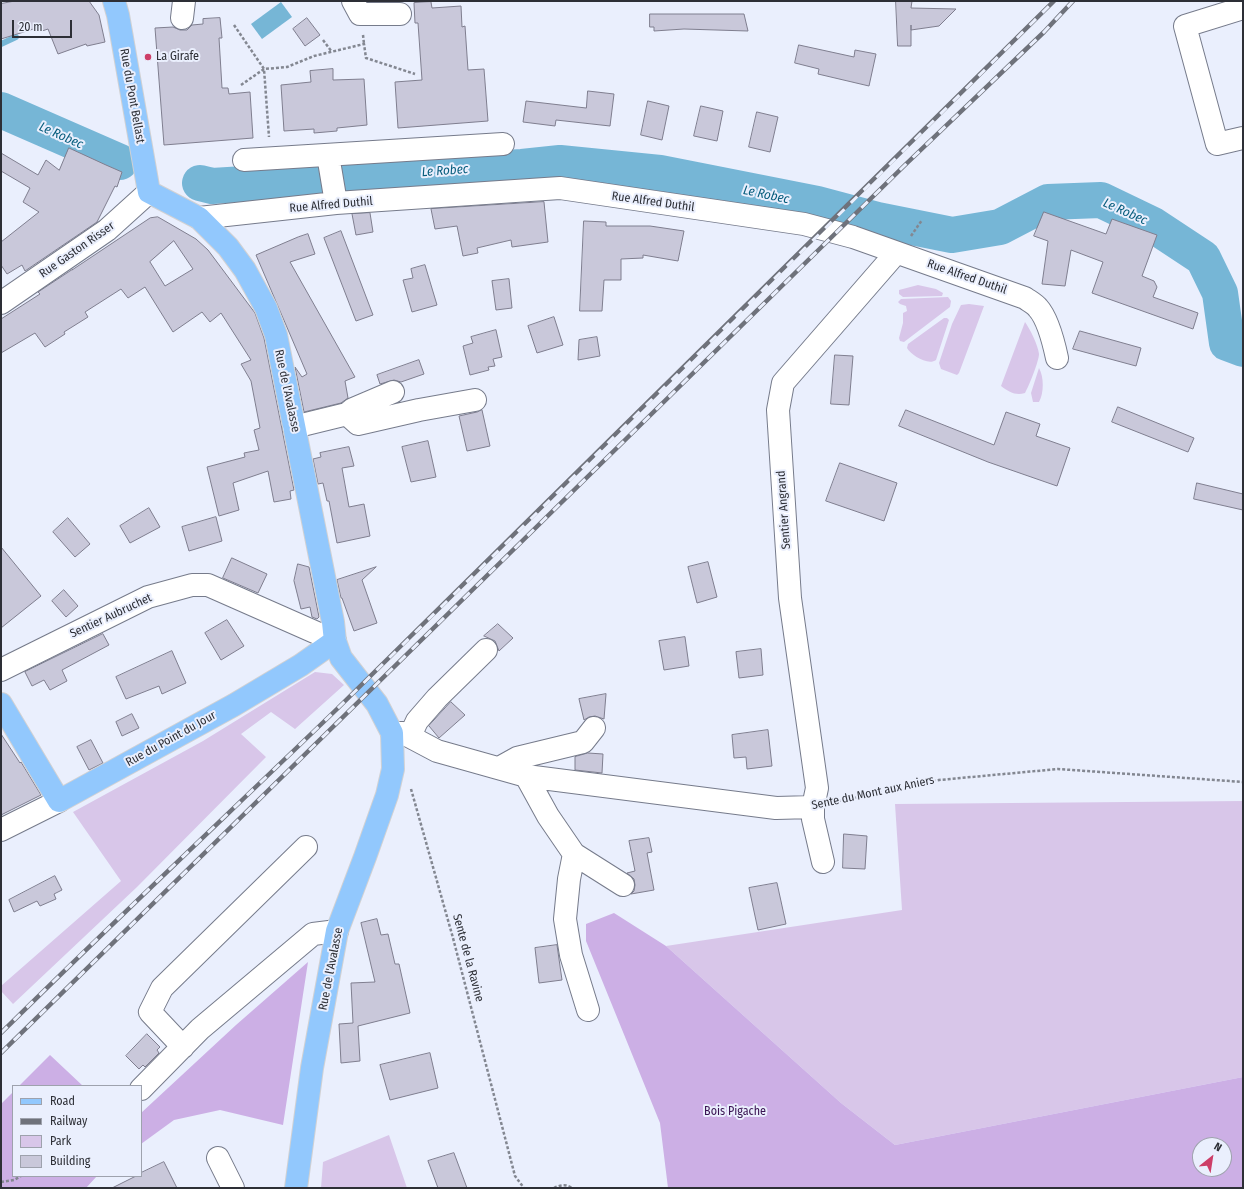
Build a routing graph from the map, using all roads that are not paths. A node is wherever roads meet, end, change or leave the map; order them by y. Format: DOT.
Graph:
graph roads {
  1 [pos="114,1"];
  2 [pos="353,1"];
  3 [pos="1243,8"];
  4 [pos="400,14"];
  5 [pos="1243,138"];
  6 [pos="503,144"];
  7 [pos="244,160"];
  8 [pos="332,180"];
  9 [pos="149,192"];
  10 [pos="199,218"];
  11 [pos="903,245"];
  12 [pos="1,303"];
  13 [pos="1057,358"];
  14 [pos="393,392"];
  15 [pos="475,400"];
  16 [pos="347,414"];
  17 [pos="294,427"];
  18 [pos="335,641"];
  19 [pos="486,650"];
  20 [pos="1,670"];
  21 [pos="1,704"];
  22 [pos="594,728"];
  23 [pos="401,735"];
  24 [pos="499,768"];
  25 [pos="526,776"];
  26 [pos="59,800"];
  27 [pos="813,807"];
  28 [pos="1,830"];
  29 [pos="306,847"];
  30 [pos="574,854"];
  31 [pos="823,862"];
  32 [pos="623,885"];
  33 [pos="337,931"];
  34 [pos="588,1010"];
  35 [pos="183,1047"];
  36 [pos="142,1088"];
  37 [pos="218,1158"];
  38 [pos="233,1188"];
  39 [pos="296,1188"];
  1 -- 9 [label="main road, Rue du Pont Bellast"];
  2 -- 4 [label="street"];
  3 -- 5 [label="street"];
  6 -- 8 [label="street"];
  7 -- 8 [label="street"];
  8 -- 10 [label="street, Rue Alfred Duthil"];
  8 -- 11 [label="street, Rue Alfred Duthil"];
  9 -- 10 [label="main road, Rue de l'Avalasse"];
  9 -- 12 [label="street, Rue Gaston Risser"];
  10 -- 17 [label="main road, Rue de l'Avalasse"];
  11 -- 13 [label="street, Rue Alfred Duthil"];
  11 -- 27 [label="street, Sentier Angrand"];
  14 -- 16 [label="street"];
  15 -- 16 [label="street"];
  16 -- 17 [label="street"];
  17 -- 18 [label="main road, Rue de l'Avalasse"];
  18 -- 20 [label="street, Sentier Aubruchet"];
  18 -- 23 [label="main road, Rue de l'Avalasse"];
  18 -- 26 [label="main road, Rue du Point du Jour"];
  19 -- 23 [label="street"];
  21 -- 26 [label="main road"];
  22 -- 24 [label="street"];
  23 -- 24 [label="street, Sente du Mont aux Aniers"];
  23 -- 33 [label="main road, Rue de l'Avalasse"];
  24 -- 25 [label="street, Sente du Mont aux Aniers"];
  25 -- 27 [label="street, Sente du Mont aux Aniers"];
  25 -- 30 [label="street"];
  26 -- 28 [label="street, Rue du Point du Jour"];
  27 -- 31 [label="street, Sentier Angrand"];
  29 -- 35 [label="street"];
  30 -- 32 [label="street"];
  30 -- 34 [label="street"];
  33 -- 35 [label="street"];
  33 -- 39 [label="main road, Rue de l'Avalasse"];
  35 -- 36 [label="street"];
  37 -- 38 [label="street"];
}
